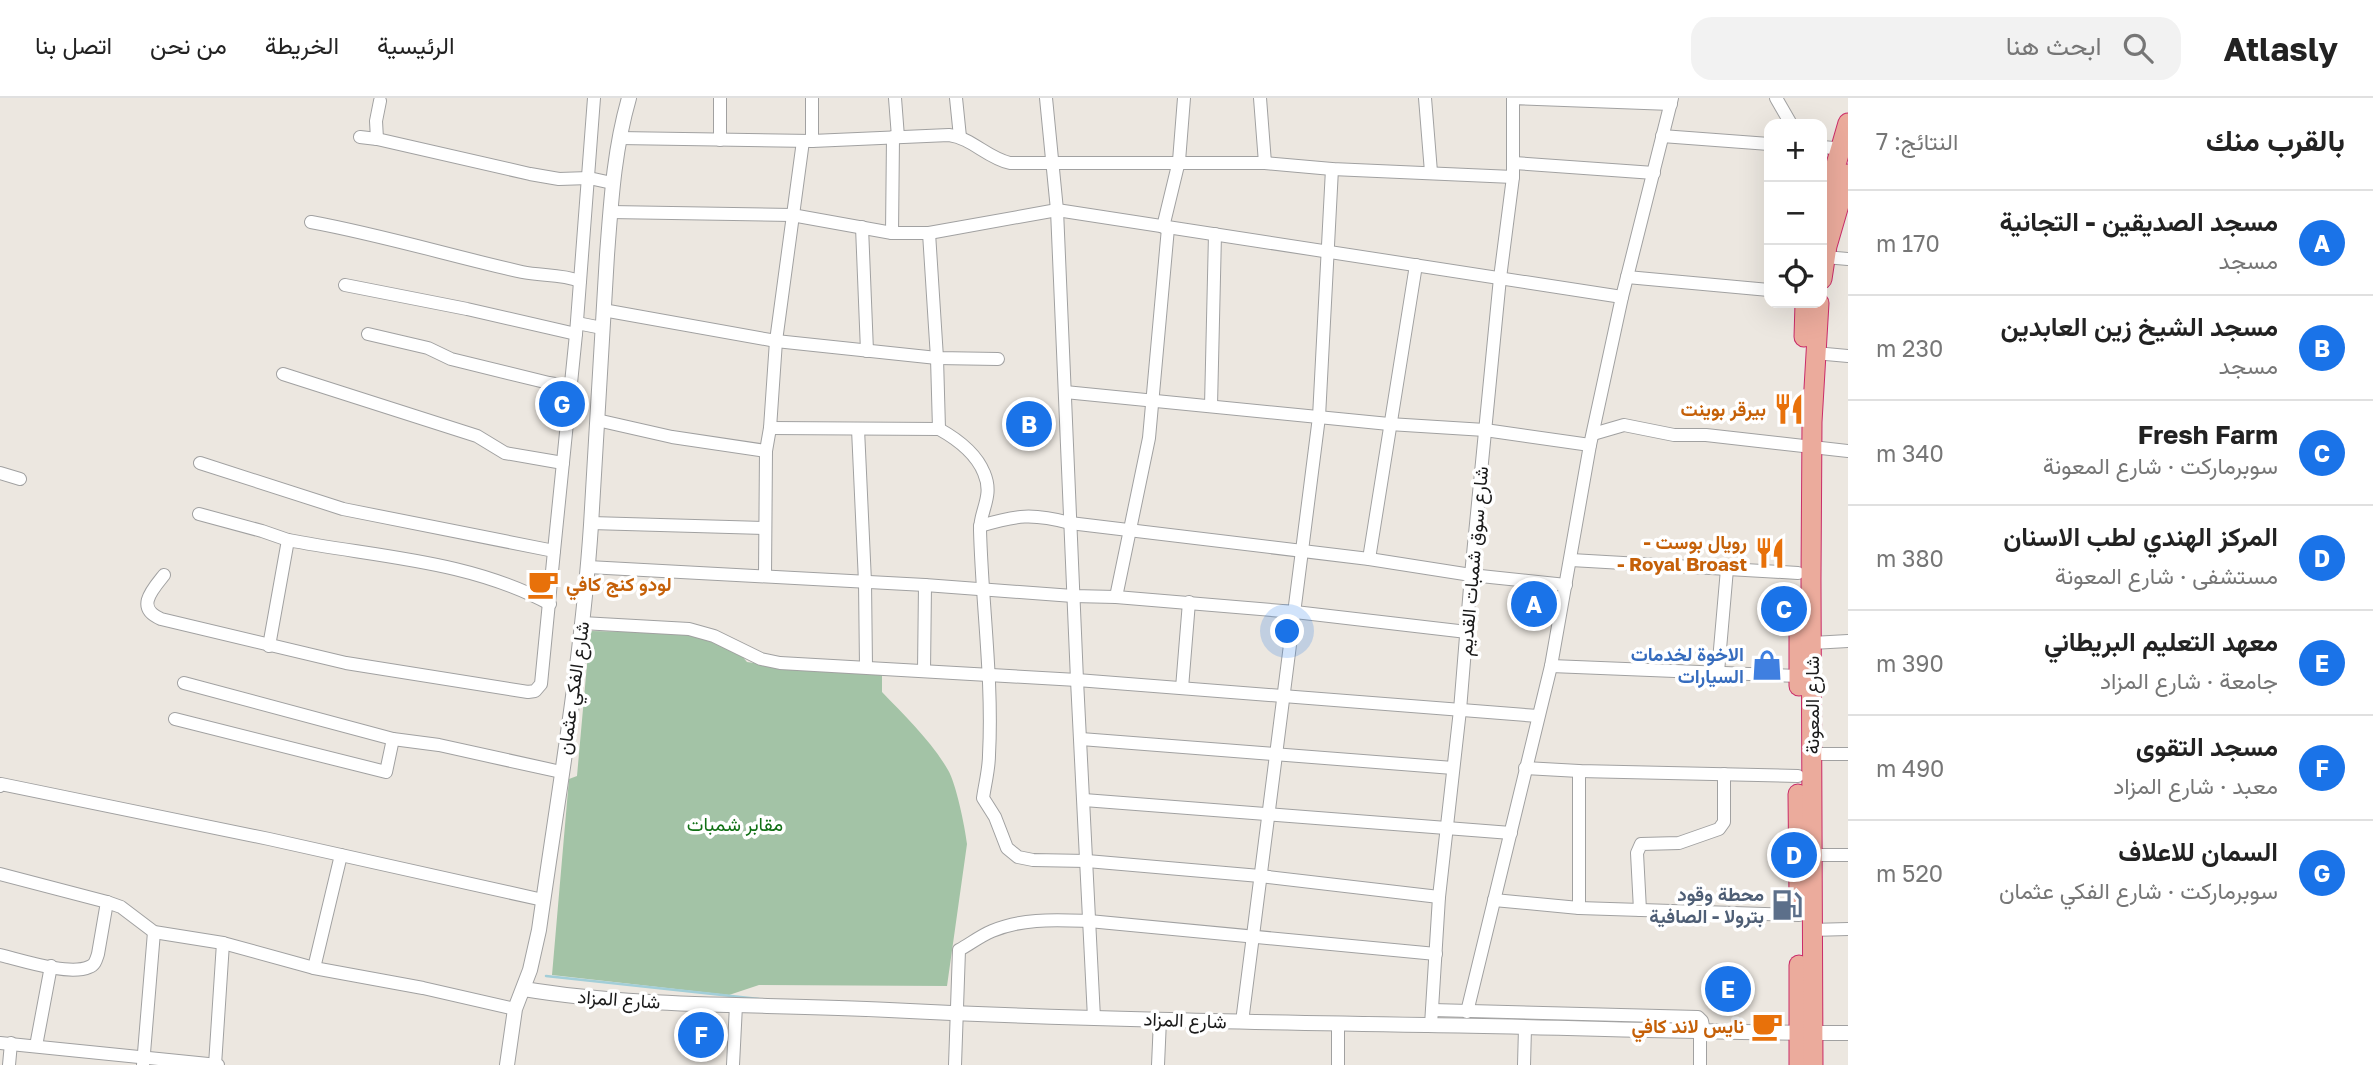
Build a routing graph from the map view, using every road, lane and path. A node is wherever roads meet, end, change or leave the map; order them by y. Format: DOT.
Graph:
graph roads {
  1 [pos="594,98"];
  2 [pos="629,98"];
  3 [pos="720,98"];
  4 [pos="812,98"];
  5 [pos="895,98"];
  6 [pos="956,98"];
  7 [pos="1046,98"];
  8 [pos="1184,98"];
  9 [pos="1260,98"];
  10 [pos="1425,98"];
  11 [pos="1513,98"];
  12 [pos="1776,98"];
  13 [pos="380,101"];
  14 [pos="1672,101"];
  15 [pos="1788,119"];
  16 [pos="1848,123"];
  17 [pos="960,136"];
  18 [pos="1662,136"];
  19 [pos="360,137"];
  20 [pos="895,137"];
  21 [pos="618,138"];
  22 [pos="377,139"];
  23 [pos="720,140"];
  24 [pos="807,141"];
  25 [pos="1764,144"];
  26 [pos="1836,148"];
  27 [pos="1179,161"];
  28 [pos="1265,163"];
  29 [pos="1054,164"];
  30 [pos="1332,169"];
  31 [pos="1513,170"];
  32 [pos="1431,172"];
  33 [pos="1654,173"];
  34 [pos="1848,174"];
  35 [pos="589,178"];
  36 [pos="612,183"];
  37 [pos="1827,191"];
  38 [pos="1057,209"];
  39 [pos="610,212"];
  40 [pos="792,215"];
  41 [pos="311,222"];
  42 [pos="862,227"];
  43 [pos="1166,228"];
  44 [pos="892,233"];
  45 [pos="929,233"];
  46 [pos="1215,234"];
  47 [pos="1827,249"];
  48 [pos="1329,251"];
  49 [pos="1827,257"];
  50 [pos="1848,259"];
  51 [pos="1416,265"];
  52 [pos="1628,277"];
  53 [pos="1500,278"];
  54 [pos="580,281"];
  55 [pos="345,285"];
  56 [pos="1764,290"];
  57 [pos="1622,297"];
  58 [pos="1805,308"];
  59 [pos="1819,308"];
  60 [pos="603,310"];
  61 [pos="601,328"];
  62 [pos="577,329"];
  63 [pos="368,334"];
  64 [pos="776,341"];
  65 [pos="867,351"];
  66 [pos="1815,353"];
  67 [pos="1848,356"];
  68 [pos="937,358"];
  69 [pos="998,359"];
  70 [pos="283,374"];
  71 [pos="572,387"];
  72 [pos="1065,392"];
  73 [pos="1153,399"];
  74 [pos="1211,406"];
  75 [pos="1319,417"];
  76 [pos="597,420"];
  77 [pos="1390,424"];
  78 [pos="770,428"];
  79 [pos="858,429"];
  80 [pos="939,429"];
  81 [pos="1485,430"];
  82 [pos="1592,440"];
  83 [pos="1805,448"];
  84 [pos="766,451"];
  85 [pos="1848,451"];
  86 [pos="200,463"];
  87 [pos="563,463"];
  88 [pos="0,473"];
  89 [pos="20,479"];
  90 [pos="200,514"];
  91 [pos="591,523"];
  92 [pos="1070,523"];
  93 [pos="980,526"];
  94 [pos="764,528"];
  95 [pos="1128,530"];
  96 [pos="288,541"];
  97 [pos="554,551"];
  98 [pos="1303,551"];
  99 [pos="1369,559"];
  100 [pos="1571,560"];
  101 [pos="588,567"];
  102 [pos="1727,569"];
  103 [pos="1798,573"];
  104 [pos="163,575"];
  105 [pos="765,575"];
  106 [pos="1471,575"];
  107 [pos="865,582"];
  108 [pos="925,585"];
  109 [pos="1566,585"];
  110 [pos="984,589"];
  111 [pos="1073,596"];
  112 [pos="1116,597"];
  113 [pos="1188,602"];
  114 [pos="550,604"];
  115 [pos="1295,612"];
  116 [pos="582,623"];
  117 [pos="1467,632"];
  118 [pos="1848,641"];
  119 [pos="1812,643"];
  120 [pos="269,646"];
  121 [pos="1551,666"];
  122 [pos="866,667"];
  123 [pos="924,671"];
  124 [pos="1718,671"];
  125 [pos="988,674"];
  126 [pos="1799,676"];
  127 [pos="1077,680"];
  128 [pos="184,683"];
  129 [pos="1182,688"];
  130 [pos="1283,695"];
  131 [pos="1460,710"];
  132 [pos="1538,716"];
  133 [pos="175,719"];
  134 [pos="393,739"];
  135 [pos="1081,739"];
  136 [pos="1811,754"];
  137 [pos="1848,754"];
  138 [pos="1276,755"];
  139 [pos="1453,768"];
  140 [pos="1525,768"];
  141 [pos="1579,771"];
  142 [pos="561,772"];
  143 [pos="1724,774"];
  144 [pos="1798,776"];
  145 [pos="0,786"];
  146 [pos="1084,800"];
  147 [pos="1268,812"];
  148 [pos="1446,828"];
  149 [pos="1511,833"];
  150 [pos="341,855"];
  151 [pos="1812,855"];
  152 [pos="1848,855"];
  153 [pos="1087,860"];
  154 [pos="0,874"];
  155 [pos="1260,876"];
  156 [pos="1439,897"];
  157 [pos="1494,900"];
  158 [pos="543,901"];
  159 [pos="107,902"];
  160 [pos="1579,908"];
  161 [pos="1640,910"];
  162 [pos="1088,921"];
  163 [pos="1805,923"];
  164 [pos="1848,929"];
  165 [pos="154,932"];
  166 [pos="1252,936"];
  167 [pos="223,943"];
  168 [pos="1436,954"];
  169 [pos="0,955"];
  170 [pos="51,966"];
  171 [pos="314,968"];
  172 [pos="524,989"];
  173 [pos="736,1005"];
  174 [pos="515,1009"];
  175 [pos="1467,1012"];
  176 [pos="957,1013"];
  177 [pos="1094,1014"];
  178 [pos="1432,1017"];
  179 [pos="1242,1018"];
  180 [pos="1160,1020"];
  181 [pos="1338,1024"];
  182 [pos="1525,1028"];
  183 [pos="1702,1028"];
  184 [pos="1806,1033"];
  185 [pos="1848,1033"];
  186 [pos="5,1043"];
  187 [pos="36,1046"];
  188 [pos="143,1062"];
  189 [pos="9,1065"];
  190 [pos="216,1065"];
  191 [pos="507,1065"];
  192 [pos="733,1065"];
  193 [pos="955,1065"];
  194 [pos="1158,1065"];
  195 [pos="1338,1065"];
  196 [pos="1524,1065"];
  197 [pos="1700,1065"];
  198 [pos="1799,1065"];
  199 [pos="1813,1065"];
  1 -- 35 [label="street"];
  2 -- 21 [label="street, شارع الفكي عثمان"];
  3 -- 23 [label="street"];
  4 -- 24 [label="street"];
  5 -- 20 [label="street"];
  6 -- 17 [label="street"];
  7 -- 29 [label="street"];
  8 -- 27 [label="street"];
  9 -- 28 [label="street"];
  10 -- 32 [label="street"];
  11 -- 14 [label="street"];
  11 -- 31 [label="street, شارع سوق شمبات القديم"];
  12 -- 15 [label="street"];
  13 -- 22 [label="street"];
  14 -- 18 [label="street"];
  16 -- 26 [label="highway"];
  17 -- 20 [label="street"];
  17 -- 29 [label="street"];
  18 -- 25 [label="street"];
  18 -- 33 [label="street"];
  19 -- 22 [label="street"];
  20 -- 24 [label="street"];
  20 -- 44 [label="street"];
  21 -- 23 [label="street"];
  21 -- 36 [label="street, شارع الفكي عثمان"];
  22 -- 35 [label="street"];
  23 -- 24 [label="street"];
  24 -- 40 [label="street"];
  26 -- 37 [label="highway"];
  27 -- 28 [label="street"];
  27 -- 29 [label="street"];
  27 -- 43 [label="street"];
  28 -- 30 [label="street"];
  29 -- 38 [label="street"];
  30 -- 32 [label="street"];
  30 -- 48 [label="street"];
  31 -- 32 [label="street"];
  31 -- 33 [label="street"];
  31 -- 53 [label="street, شارع سوق شمبات القديم"];
  33 -- 52 [label="street"];
  34 -- 47 [label="highway"];
  35 -- 36 [label="street"];
  35 -- 54 [label="street"];
  36 -- 39 [label="street, شارع الفكي عثمان"];
  38 -- 43 [label="street"];
  38 -- 45 [label="street"];
  38 -- 72 [label="street"];
  39 -- 40 [label="street"];
  39 -- 60 [label="street, شارع الفكي عثمان"];
  40 -- 42 [label="street"];
  40 -- 64 [label="street"];
  41 -- 54 [label="street"];
  42 -- 44 [label="street"];
  42 -- 65 [label="street"];
  43 -- 46 [label="street"];
  43 -- 73 [label="street"];
  44 -- 45 [label="street"];
  45 -- 68 [label="street"];
  46 -- 48 [label="street"];
  46 -- 74 [label="street"];
  48 -- 51 [label="street"];
  48 -- 75 [label="street"];
  49 -- 50 [label="street"];
  51 -- 53 [label="street"];
  51 -- 77 [label="street"];
  52 -- 56 [label="street"];
  52 -- 57 [label="street"];
  53 -- 57 [label="street"];
  53 -- 81 [label="street, شارع سوق شمبات القديم"];
  54 -- 62 [label="street"];
  55 -- 62 [label="street"];
  57 -- 82 [label="street"];
  58 -- 83 [label="highway, شارع المعونة"];
  59 -- 66 [label="highway, شارع المعونة"];
  60 -- 61 [label="street, شارع الفكي عثمان"];
  60 -- 64 [label="street"];
  61 -- 62 [label="street"];
  61 -- 76 [label="street, شارع الفكي عثمان"];
  62 -- 71 [label="street"];
  63 -- 71 [label="street"];
  64 -- 65 [label="street"];
  64 -- 78 [label="street"];
  65 -- 68 [label="street"];
  66 -- 67 [label="street"];
  66 -- 83 [label="highway, شارع المعونة"];
  68 -- 69 [label="street"];
  68 -- 80 [label="street"];
  70 -- 87 [label="street"];
  71 -- 87 [label="street"];
  72 -- 73 [label="street"];
  72 -- 92 [label="street"];
  73 -- 74 [label="street"];
  73 -- 95 [label="street"];
  74 -- 75 [label="street"];
  75 -- 77 [label="street"];
  75 -- 98 [label="street"];
  76 -- 84 [label="street"];
  76 -- 91 [label="street, شارع الفكي عثمان"];
  77 -- 81 [label="street"];
  77 -- 99 [label="street"];
  78 -- 79 [label="street"];
  78 -- 84 [label="street"];
  79 -- 80 [label="street"];
  79 -- 107 [label="street"];
  80 -- 93 [label="street"];
  81 -- 82 [label="street"];
  81 -- 106 [label="street, شارع سوق شمبات القديم"];
  82 -- 83 [label="street"];
  82 -- 100 [label="street"];
  83 -- 85 [label="street"];
  83 -- 103 [label="highway, شارع المعونة"];
  83 -- 119 [label="highway, شارع المعونة"];
  84 -- 94 [label="street"];
  86 -- 97 [label="street"];
  87 -- 97 [label="street"];
  88 -- 89 [label="street"];
  90 -- 96 [label="street"];
  91 -- 94 [label="street"];
  91 -- 101 [label="street, شارع الفكي عثمان"];
  92 -- 93 [label="street"];
  92 -- 95 [label="street"];
  92 -- 111 [label="street"];
  93 -- 110 [label="street"];
  94 -- 105 [label="street"];
  95 -- 98 [label="street"];
  95 -- 112 [label="street"];
  96 -- 114 [label="street"];
  96 -- 120 [label="street"];
  97 -- 114 [label="street"];
  98 -- 99 [label="street"];
  98 -- 115 [label="street"];
  99 -- 106 [label="street"];
  100 -- 102 [label="street"];
  100 -- 109 [label="street"];
  101 -- 105 [label="street"];
  101 -- 116 [label="street, شارع الفكي عثمان"];
  102 -- 103 [label="street"];
  102 -- 124 [label="street"];
  103 -- 126 [label="highway, شارع المعونة"];
  104 -- 120 [label="street"];
  105 -- 107 [label="street"];
  106 -- 109 [label="street"];
  106 -- 117 [label="street, شارع سوق شمبات القديم"];
  107 -- 108 [label="street"];
  107 -- 122 [label="street"];
  108 -- 110 [label="street"];
  108 -- 123 [label="street"];
  109 -- 121 [label="street"];
  110 -- 111 [label="street"];
  110 -- 125 [label="street"];
  111 -- 112 [label="street"];
  111 -- 127 [label="street"];
  112 -- 113 [label="street"];
  113 -- 115 [label="street"];
  113 -- 129 [label="street"];
  114 -- 120 [label="street"];
  115 -- 117 [label="street"];
  115 -- 130 [label="street"];
  116 -- 122 [label="street"];
  116 -- 142 [label="street, شارع الفكي عثمان"];
  117 -- 131 [label="street, شارع سوق شمبات القديم"];
  118 -- 119 [label="street"];
  119 -- 136 [label="highway, شارع المعونة"];
  121 -- 124 [label="street"];
  121 -- 132 [label="street"];
  122 -- 123 [label="street"];
  123 -- 125 [label="street"];
  124 -- 126 [label="street"];
  125 -- 127 [label="street"];
  125 -- 153 [label="street"];
  126 -- 144 [label="highway, شارع المعونة"];
  127 -- 129 [label="street"];
  127 -- 135 [label="street"];
  128 -- 134 [label="street"];
  129 -- 130 [label="street"];
  130 -- 131 [label="street"];
  130 -- 138 [label="street"];
  131 -- 132 [label="street"];
  131 -- 139 [label="street, شارع سوق شمبات القديم"];
  132 -- 140 [label="street"];
  133 -- 134 [label="street"];
  134 -- 142 [label="street"];
  135 -- 138 [label="street"];
  135 -- 146 [label="street"];
  136 -- 137 [label="street"];
  136 -- 151 [label="highway, شارع المعونة"];
  138 -- 139 [label="street"];
  138 -- 147 [label="street"];
  139 -- 148 [label="street, شارع سوق شمبات القديم"];
  140 -- 141 [label="street"];
  140 -- 149 [label="street"];
  141 -- 143 [label="street"];
  141 -- 160 [label="street"];
  142 -- 158 [label="street, شارع الفكي عثمان"];
  143 -- 144 [label="street"];
  143 -- 161 [label="street"];
  144 -- 163 [label="highway, شارع المعونة"];
  145 -- 150 [label="street"];
  146 -- 147 [label="street"];
  146 -- 153 [label="street"];
  147 -- 148 [label="street"];
  147 -- 155 [label="street"];
  148 -- 149 [label="street"];
  148 -- 156 [label="street, شارع سوق شمبات القديم"];
  149 -- 157 [label="street"];
  150 -- 158 [label="street"];
  150 -- 171 [label="street"];
  151 -- 152 [label="street"];
  151 -- 163 [label="highway, شارع المعونة"];
  153 -- 155 [label="street"];
  153 -- 162 [label="street"];
  154 -- 159 [label="street"];
  155 -- 156 [label="street"];
  155 -- 166 [label="street"];
  156 -- 168 [label="street, شارع سوق شمبات القديم"];
  157 -- 160 [label="street"];
  157 -- 175 [label="street"];
  158 -- 172 [label="street, شارع الفكي عثمان"];
  159 -- 165 [label="street"];
  159 -- 170 [label="street"];
  160 -- 161 [label="street"];
  161 -- 163 [label="street"];
  162 -- 166 [label="street"];
  162 -- 176 [label="street"];
  162 -- 177 [label="street"];
  163 -- 164 [label="street"];
  163 -- 184 [label="highway, شارع المعونة"];
  165 -- 167 [label="street"];
  165 -- 188 [label="street"];
  166 -- 168 [label="street"];
  166 -- 179 [label="street"];
  167 -- 171 [label="street"];
  167 -- 190 [label="street"];
  168 -- 178 [label="street, شارع سوق شمبات القديم"];
  169 -- 170 [label="street"];
  170 -- 187 [label="street"];
  171 -- 174 [label="street"];
  172 -- 173 [label="street, شارع المزاد"];
  172 -- 174 [label="street, شارع الفكي عثمان"];
  173 -- 176 [label="street, شارع المزاد"];
  173 -- 192 [label="street"];
  174 -- 191 [label="street, شارع الفكي عثمان"];
  175 -- 178 [label="street"];
  175 -- 183 [label="street"];
  176 -- 177 [label="street, شارع المزاد"];
  176 -- 193 [label="street"];
  177 -- 180 [label="street, شارع المزاد"];
  178 -- 181 [label="street, شارع المزاد"];
  178 -- 182 [label="street, شارع المزاد"];
  179 -- 180 [label="street, شارع المزاد"];
  179 -- 181 [label="street, شارع المزاد"];
  180 -- 194 [label="street"];
  181 -- 195 [label="street"];
  182 -- 183 [label="street, شارع المزاد"];
  182 -- 196 [label="street"];
  183 -- 184 [label="street, شارع المزاد"];
  183 -- 197 [label="street"];
  184 -- 185 [label="street, شارع المزاد"];
  184 -- 198 [label="highway, شارع المعونة"];
  184 -- 199 [label="highway, شارع المعونة"];
  186 -- 187 [label="street"];
  186 -- 189 [label="street"];
  187 -- 188 [label="street"];
  188 -- 190 [label="street"];
}
